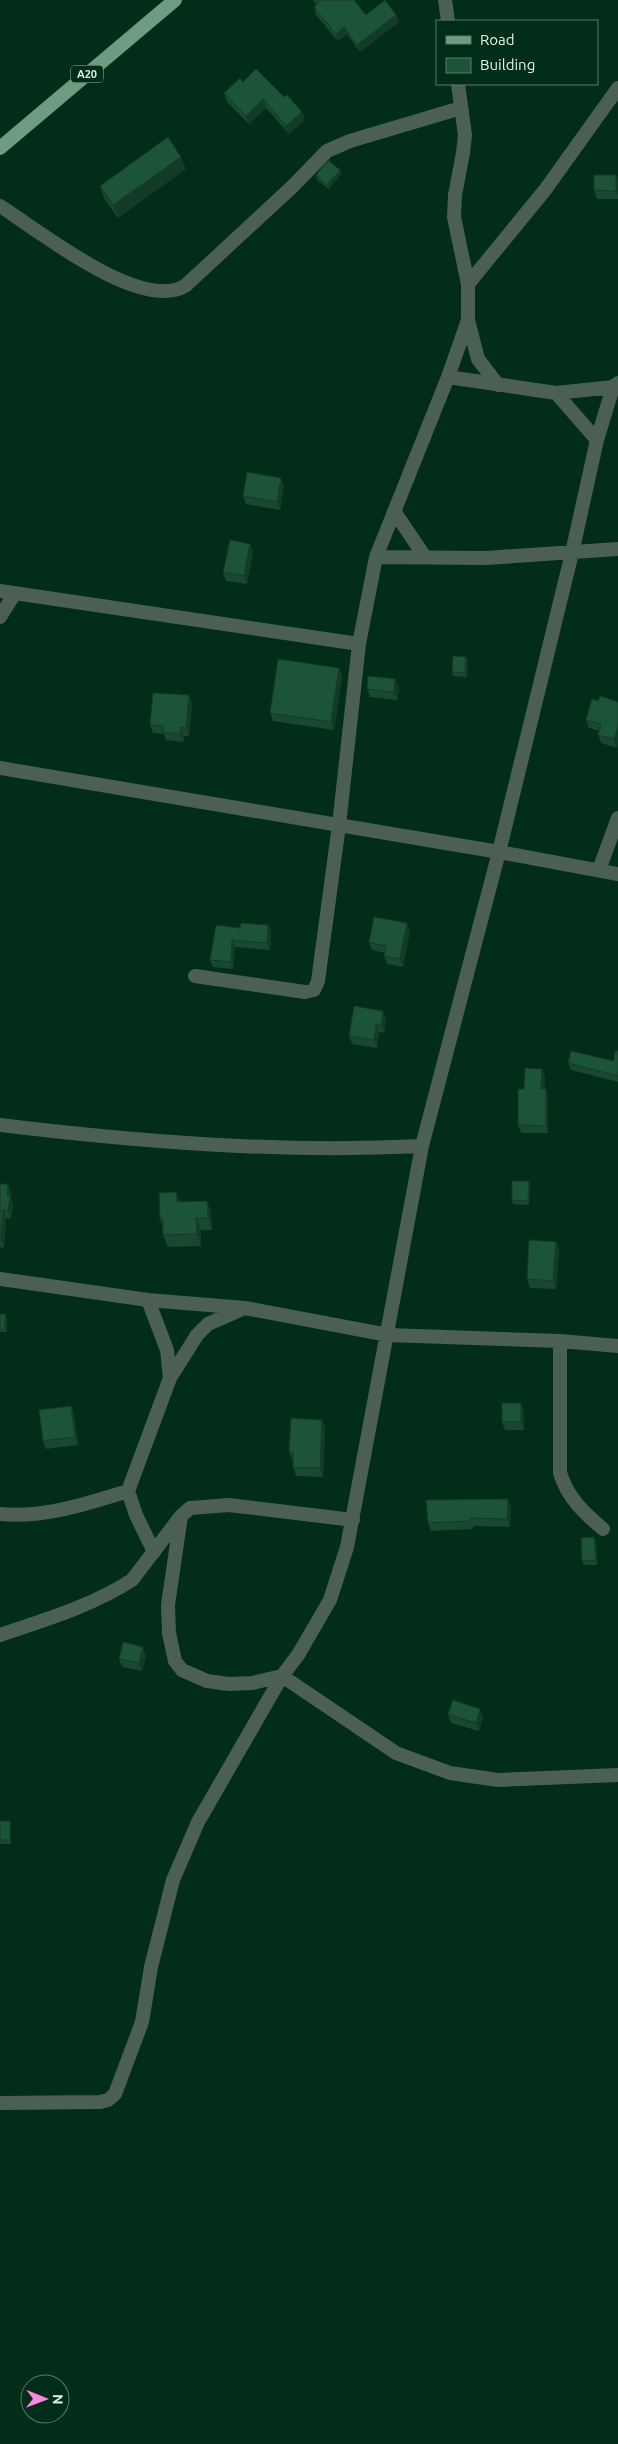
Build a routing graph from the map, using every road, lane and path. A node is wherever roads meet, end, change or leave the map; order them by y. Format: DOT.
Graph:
graph roads {
  1 [pos="175,0"];
  2 [pos="445,0"];
  3 [pos="448,20"];
  4 [pos="458,85"];
  5 [pos="618,88"];
  6 [pos="461,108"];
  7 [pos="0,148"];
  8 [pos="0,206"];
  9 [pos="468,284"];
  10 [pos="468,320"];
  11 [pos="448,377"];
  12 [pos="498,385"];
  13 [pos="616,385"];
  14 [pos="556,393"];
  15 [pos="597,440"];
  16 [pos="394,511"];
  17 [pos="618,549"];
  18 [pos="572,553"];
  19 [pos="376,557"];
  20 [pos="425,558"];
  21 [pos="0,591"];
  22 [pos="15,593"];
  23 [pos="0,617"];
  24 [pos="358,644"];
  25 [pos="0,768"];
  26 [pos="618,818"];
  27 [pos="339,825"];
  28 [pos="498,852"];
  29 [pos="599,870"];
  30 [pos="618,874"];
  31 [pos="194,976"];
  32 [pos="0,1125"];
  33 [pos="422,1146"];
  34 [pos="0,1279"];
  35 [pos="148,1300"];
  36 [pos="245,1308"];
  37 [pos="388,1334"];
  38 [pos="560,1341"];
  39 [pos="618,1346"];
  40 [pos="170,1378"];
  41 [pos="128,1492"];
  42 [pos="0,1514"];
  43 [pos="180,1516"];
  44 [pos="354,1520"];
  45 [pos="603,1529"];
  46 [pos="154,1552"];
  47 [pos="0,1635"];
  48 [pos="282,1676"];
  49 [pos="618,1775"];
  50 [pos="0,2103"];
  1 -- 7 [label="main road, A20"];
  2 -- 3 [label="street"];
  4 -- 6 [label="street"];
  5 -- 9 [label="street"];
  6 -- 8 [label="street"];
  6 -- 9 [label="street"];
  9 -- 10 [label="street"];
  10 -- 11 [label="street"];
  10 -- 12 [label="street"];
  11 -- 12 [label="street"];
  11 -- 16 [label="street"];
  12 -- 14 [label="street"];
  13 -- 14 [label="street"];
  13 -- 15 [label="street"];
  14 -- 15 [label="street"];
  15 -- 18 [label="street"];
  16 -- 19 [label="street"];
  16 -- 20 [label="street"];
  17 -- 18 [label="street"];
  18 -- 20 [label="street"];
  18 -- 28 [label="street"];
  19 -- 20 [label="street"];
  19 -- 24 [label="street"];
  21 -- 22 [label="street"];
  22 -- 23 [label="street"];
  22 -- 24 [label="street"];
  24 -- 27 [label="street"];
  25 -- 27 [label="street"];
  26 -- 29 [label="street"];
  27 -- 28 [label="street"];
  27 -- 31 [label="street"];
  28 -- 29 [label="street"];
  28 -- 33 [label="street"];
  29 -- 30 [label="street"];
  32 -- 33 [label="street"];
  33 -- 37 [label="street"];
  34 -- 35 [label="street"];
  35 -- 36 [label="street"];
  35 -- 40 [label="street"];
  36 -- 37 [label="street"];
  36 -- 40 [label="street"];
  37 -- 38 [label="street"];
  37 -- 44 [label="street"];
  38 -- 39 [label="street"];
  38 -- 45 [label="street"];
  40 -- 41 [label="street"];
  41 -- 42 [label="street"];
  41 -- 46 [label="street"];
  43 -- 44 [label="street"];
  43 -- 46 [label="street"];
  43 -- 48 [label="street"];
  44 -- 48 [label="street"];
  46 -- 47 [label="street"];
  48 -- 49 [label="street"];
  48 -- 50 [label="street"];
}
